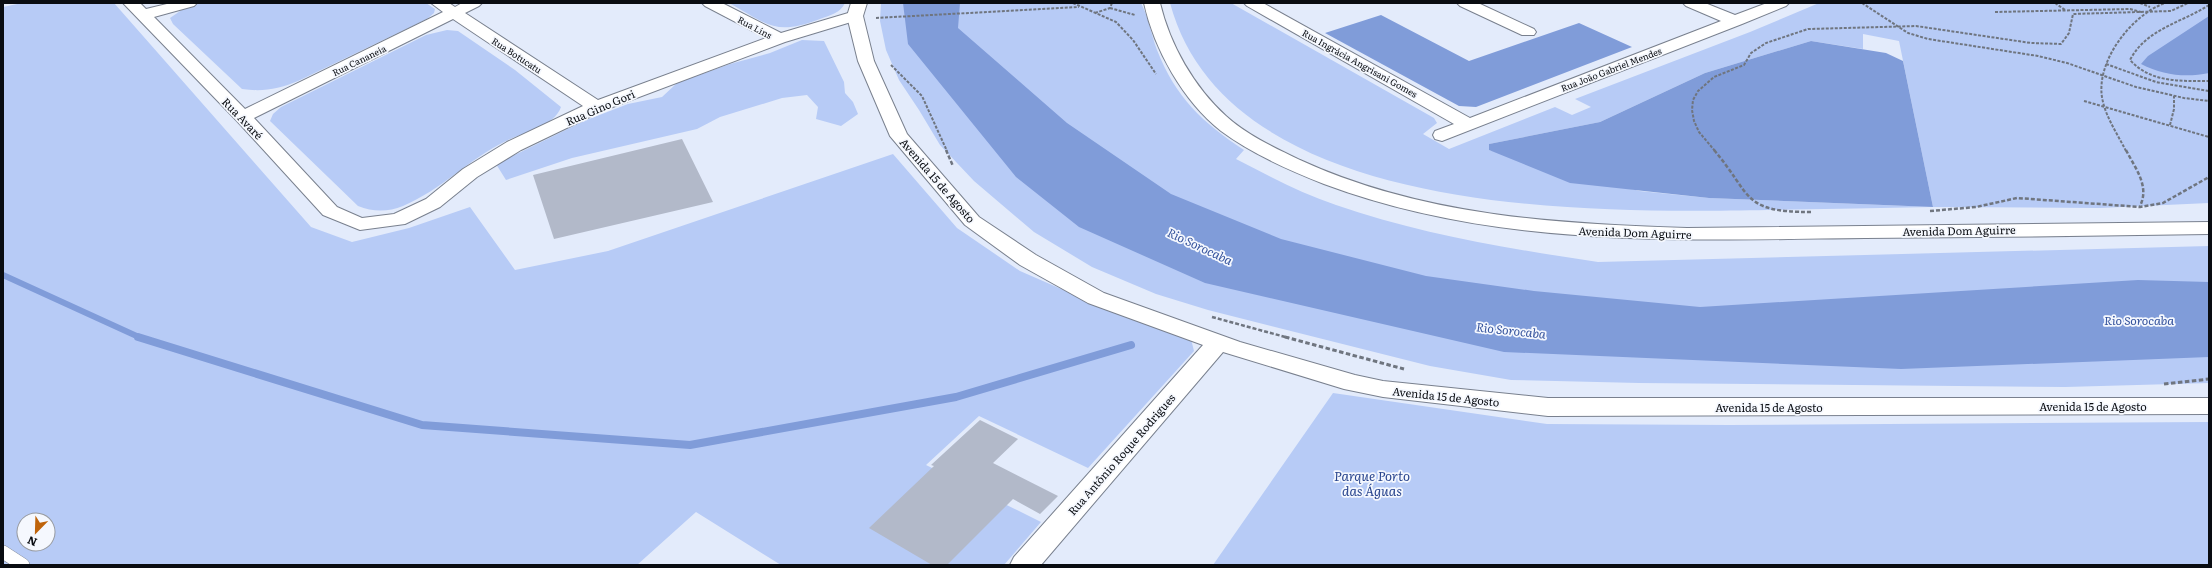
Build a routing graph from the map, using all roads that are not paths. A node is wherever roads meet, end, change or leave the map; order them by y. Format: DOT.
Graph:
graph roads {
  1 [pos="190,3"];
  2 [pos="439,3"];
  3 [pos="474,3"];
  4 [pos="710,3"];
  5 [pos="1152,3"];
  6 [pos="1252,3"];
  7 [pos="1464,3"];
  8 [pos="1691,3"];
  9 [pos="1782,3"];
  10 [pos="137,9"];
  11 [pos="865,12"];
  12 [pos="454,13"];
  13 [pos="1736,21"];
  14 [pos="1528,32"];
  15 [pos="779,40"];
  16 [pos="596,107"];
  17 [pos="243,116"];
  18 [pos="1468,124"];
  19 [pos="1442,135"];
  20 [pos="360,224"];
  21 [pos="2209,228"];
  22 [pos="1218,343"];
  23 [pos="2209,406"];
  24 [pos="3,552"];
  25 [pos="23,565"];
  26 [pos="1024,565"];
  1 -- 10 [label="street"];
  2 -- 12 [label="street, Rua Botucatu"];
  3 -- 12 [label="street, Rua Cananeia"];
  4 -- 15 [label="street, Rua Lins"];
  5 -- 21 [label="street, Avenida Dom Aguirre"];
  6 -- 18 [label="street, Rua Ingrácia Angrisani Gomes"];
  7 -- 14 [label="street"];
  8 -- 13 [label="street"];
  9 -- 13 [label="street, Rua João Gabriel Mendes"];
  10 -- 17 [label="street, Rua Avaré"];
  11 -- 15 [label="street, Rua Gino Gori"];
  11 -- 22 [label="street, Avenida 15 de Agosto"];
  12 -- 16 [label="street, Rua Botucatu"];
  12 -- 17 [label="street, Rua Cananeia"];
  13 -- 18 [label="street, Rua João Gabriel Mendes"];
  15 -- 16 [label="street, Rua Gino Gori"];
  16 -- 20 [label="street, Rua Gino Gori"];
  17 -- 20 [label="street, Rua Avaré"];
  18 -- 19 [label="street, Rua João Gabriel Mendes"];
  22 -- 23 [label="street, Avenida 15 de Agosto"];
  22 -- 26 [label="street, Rua Antônio Roque Rodrigues"];
  24 -- 25 [label="lane"];
}
